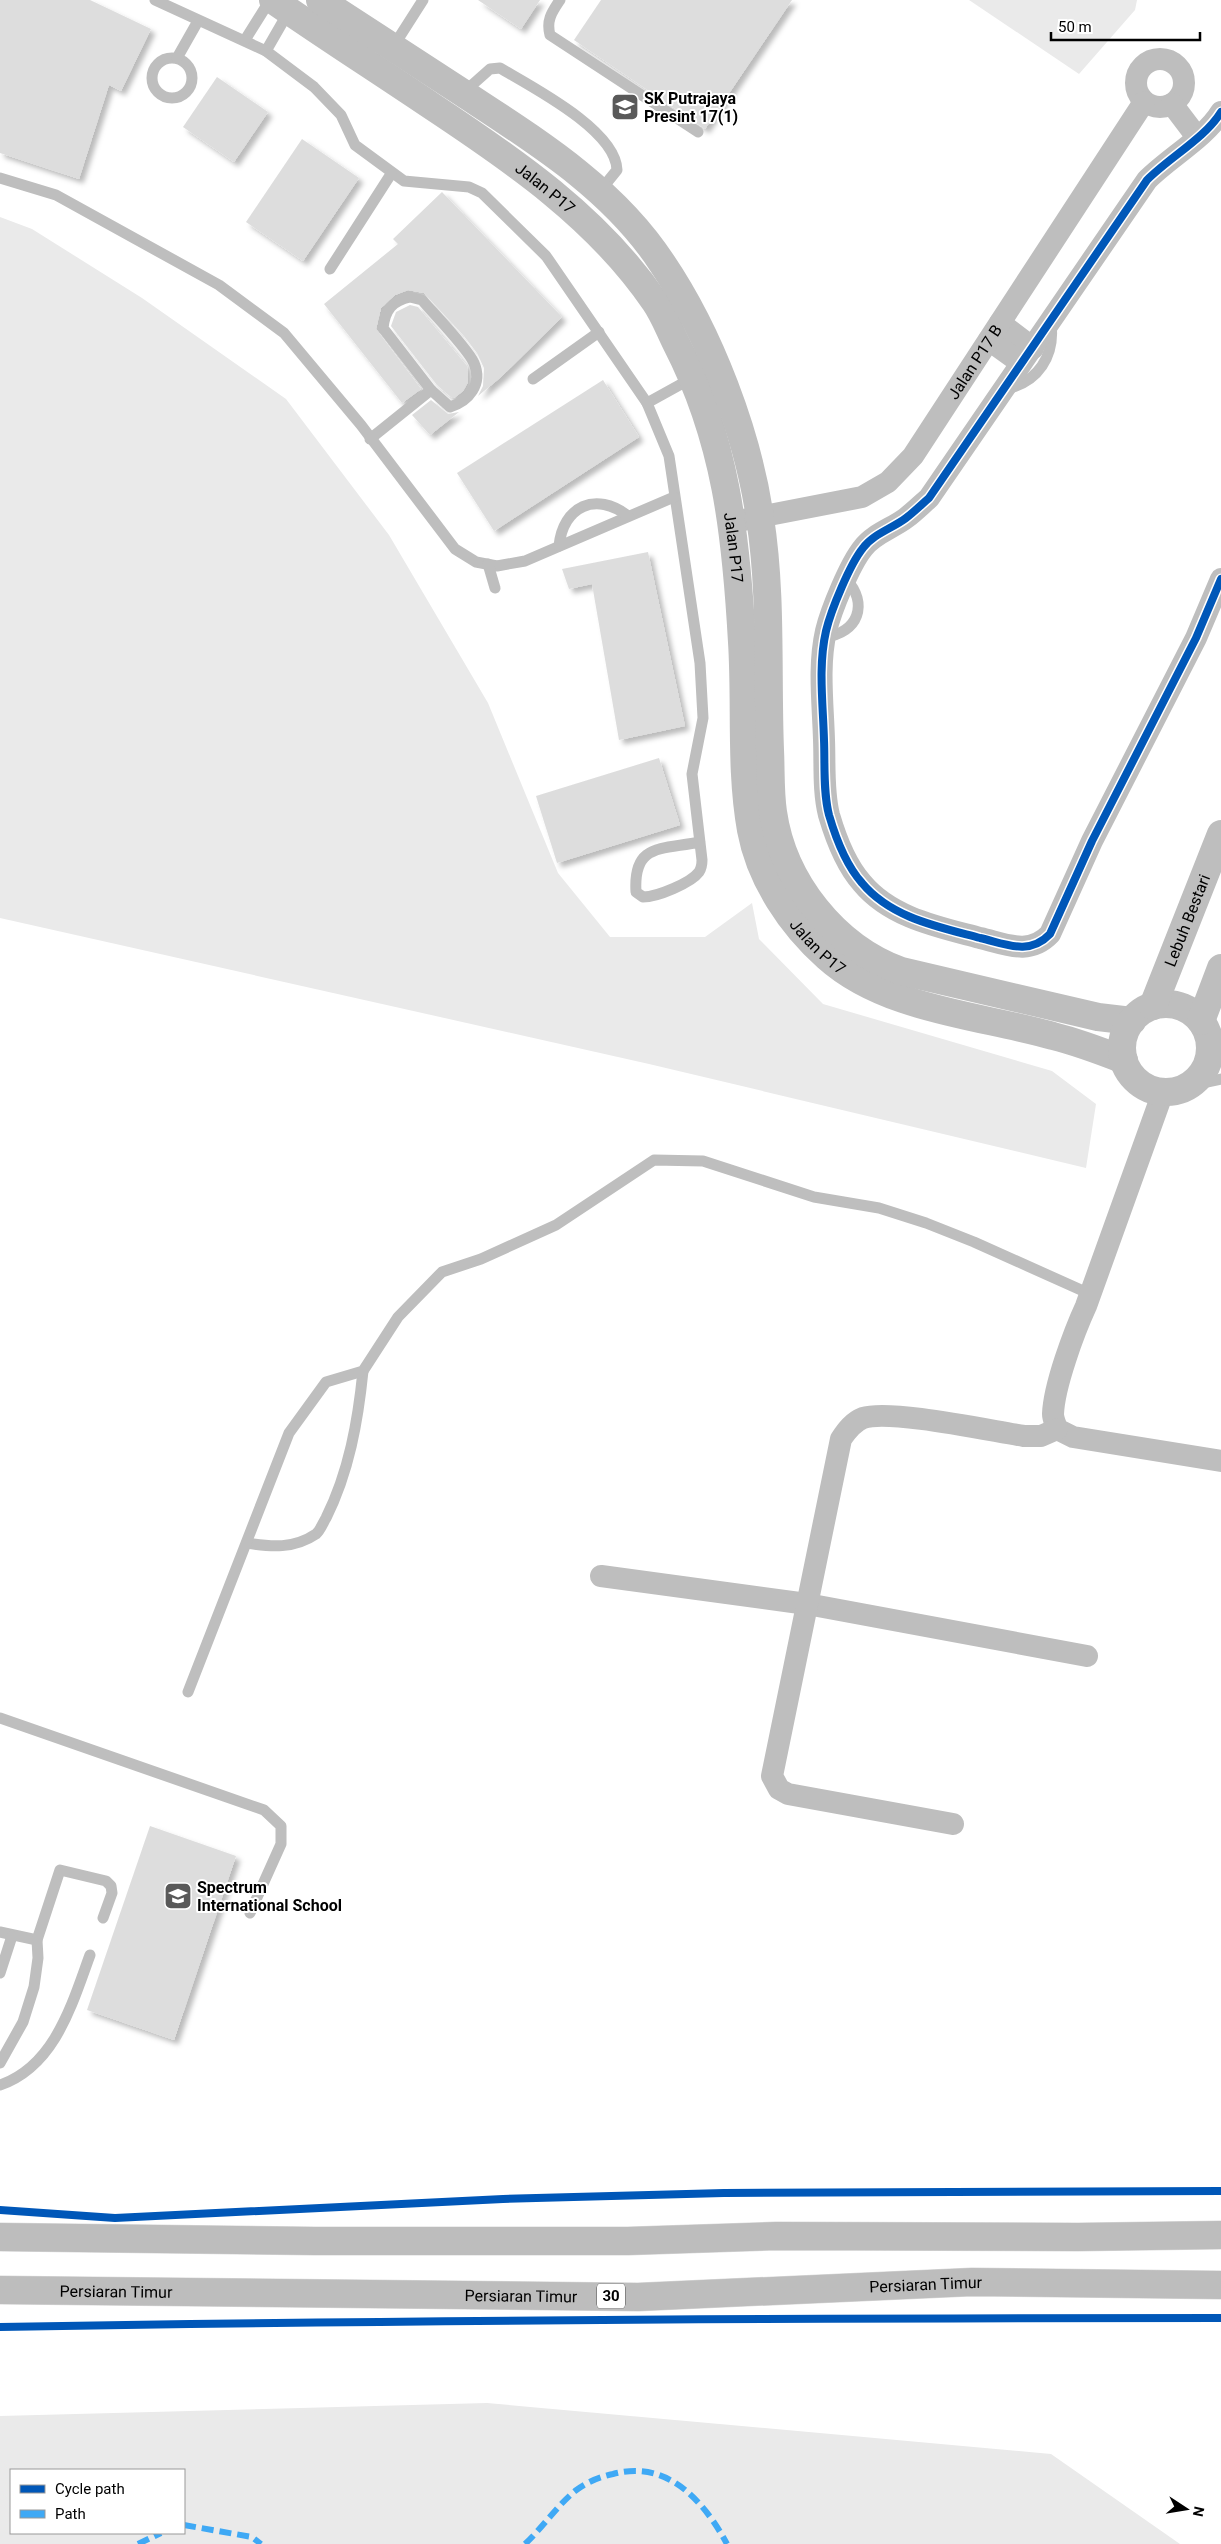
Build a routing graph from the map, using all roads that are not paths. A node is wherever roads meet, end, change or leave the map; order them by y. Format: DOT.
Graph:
graph roads {
  1 [pos="155,0"];
  2 [pos="320,0"];
  3 [pos="423,0"];
  4 [pos="560,0"];
  5 [pos="277,4"];
  6 [pos="198,21"];
  7 [pos="244,40"];
  8 [pos="393,47"];
  9 [pos="266,51"];
  10 [pos="177,58"];
  11 [pos="463,93"];
  12 [pos="1144,102"];
  13 [pos="1172,104"];
  14 [pos="1221,112"];
  15 [pos="698,132"];
  16 [pos="1197,137"];
  17 [pos="391,174"];
  18 [pos="0,178"];
  19 [pos="600,192"];
  20 [pos="330,269"];
  21 [pos="1051,322"];
  22 [pos="599,332"];
  23 [pos="994,332"];
  24 [pos="1027,356"];
  25 [pos="694,377"];
  26 [pos="533,379"];
  27 [pos="1003,389"];
  28 [pos="431,390"];
  29 [pos="647,402"];
  30 [pos="370,439"];
  31 [pos="674,497"];
  32 [pos="628,516"];
  33 [pos="760,517"];
  34 [pos="733,522"];
  35 [pos="559,546"];
  36 [pos="488,564"];
  37 [pos="1221,579"];
  38 [pos="495,588"];
  39 [pos="1221,834"];
  40 [pos="700,842"];
  41 [pos="1221,968"];
  42 [pos="1143,1014"];
  43 [pos="1210,1039"];
  44 [pos="1124,1060"];
  45 [pos="1221,1079"];
  46 [pos="1189,1086"];
  47 [pos="1162,1092"];
  48 [pos="1090,1294"];
  49 [pos="363,1371"];
  50 [pos="1057,1429"];
  51 [pos="1221,1461"];
  52 [pos="246,1542"];
  53 [pos="601,1576"];
  54 [pos="807,1604"];
  55 [pos="1086,1656"];
  56 [pos="188,1692"];
  57 [pos="0,1718"];
  58 [pos="953,1824"];
  59 [pos="250,1912"];
  60 [pos="103,1918"];
  61 [pos="0,1932"];
  62 [pos="12,1936"];
  63 [pos="37,1940"];
  64 [pos="90,1955"];
  65 [pos="0,1972"];
  66 [pos="0,2063"];
  67 [pos="0,2085"];
  68 [pos="1221,2235"];
  69 [pos="0,2237"];
  70 [pos="1221,2285"];
  71 [pos="0,2290"];
  1 -- 6 [label="lane"];
  2 -- 8 [label="street, Jalan P17"];
  3 -- 8 [label="lane"];
  4 -- 15 [label="lane"];
  5 -- 7 [label="lane"];
  5 -- 9 [label="lane"];
  5 -- 25 [label="street, Jalan P17"];
  6 -- 7 [label="lane"];
  6 -- 10 [label="lane"];
  7 -- 9 [label="lane"];
  8 -- 11 [label="street, Jalan P17"];
  9 -- 17 [label="lane"];
  11 -- 19 [label="street, Jalan P17"];
  11 -- 19 [label="lane"];
  12 -- 13 [label="street"];
  12 -- 13 [label="street"];
  12 -- 23 [label="street, Jalan P17 B"];
  13 -- 16 [label="street"];
  14 -- 16 [label="street"];
  16 -- 21 [label="street"];
  17 -- 20 [label="lane"];
  17 -- 22 [label="lane"];
  18 -- 30 [label="lane"];
  19 -- 33 [label="street, Jalan P17"];
  21 -- 24 [label="street"];
  21 -- 27 [label="lane"];
  22 -- 26 [label="lane"];
  22 -- 29 [label="lane"];
  23 -- 24 [label="street"];
  23 -- 33 [label="street, Jalan P17 B"];
  24 -- 27 [label="street"];
  25 -- 29 [label="lane"];
  25 -- 34 [label="street, Jalan P17"];
  27 -- 37 [label="street"];
  28 -- 28 [label="lane"];
  28 -- 30 [label="lane"];
  29 -- 31 [label="lane"];
  30 -- 36 [label="lane"];
  31 -- 32 [label="lane"];
  31 -- 40 [label="lane"];
  32 -- 35 [label="lane"];
  32 -- 35 [label="lane"];
  33 -- 34 [label="street, Jalan P17 B"];
  33 -- 42 [label="street, Jalan P17"];
  34 -- 44 [label="street, Jalan P17"];
  35 -- 36 [label="lane"];
  36 -- 38 [label="lane"];
  39 -- 42 [label="street, Lebuh Bestari"];
  40 -- 40 [label="lane"];
  41 -- 43 [label="street"];
  42 -- 43 [label="street"];
  42 -- 44 [label="street"];
  43 -- 46 [label="street"];
  44 -- 47 [label="street"];
  45 -- 46 [label="lane"];
  46 -- 47 [label="street"];
  47 -- 48 [label="street"];
  48 -- 49 [label="lane"];
  48 -- 50 [label="street"];
  49 -- 52 [label="lane"];
  49 -- 52 [label="lane"];
  50 -- 51 [label="street"];
  50 -- 54 [label="street"];
  52 -- 56 [label="lane"];
  53 -- 54 [label="street"];
  54 -- 55 [label="street"];
  54 -- 58 [label="street"];
  57 -- 59 [label="lane"];
  60 -- 63 [label="lane"];
  61 -- 62 [label="lane"];
  62 -- 63 [label="lane"];
  62 -- 65 [label="lane"];
  63 -- 66 [label="lane"];
  64 -- 67 [label="lane"];
  68 -- 69 [label="main road"];
  70 -- 71 [label="main road, Persiaran Timur / 30"];
}
